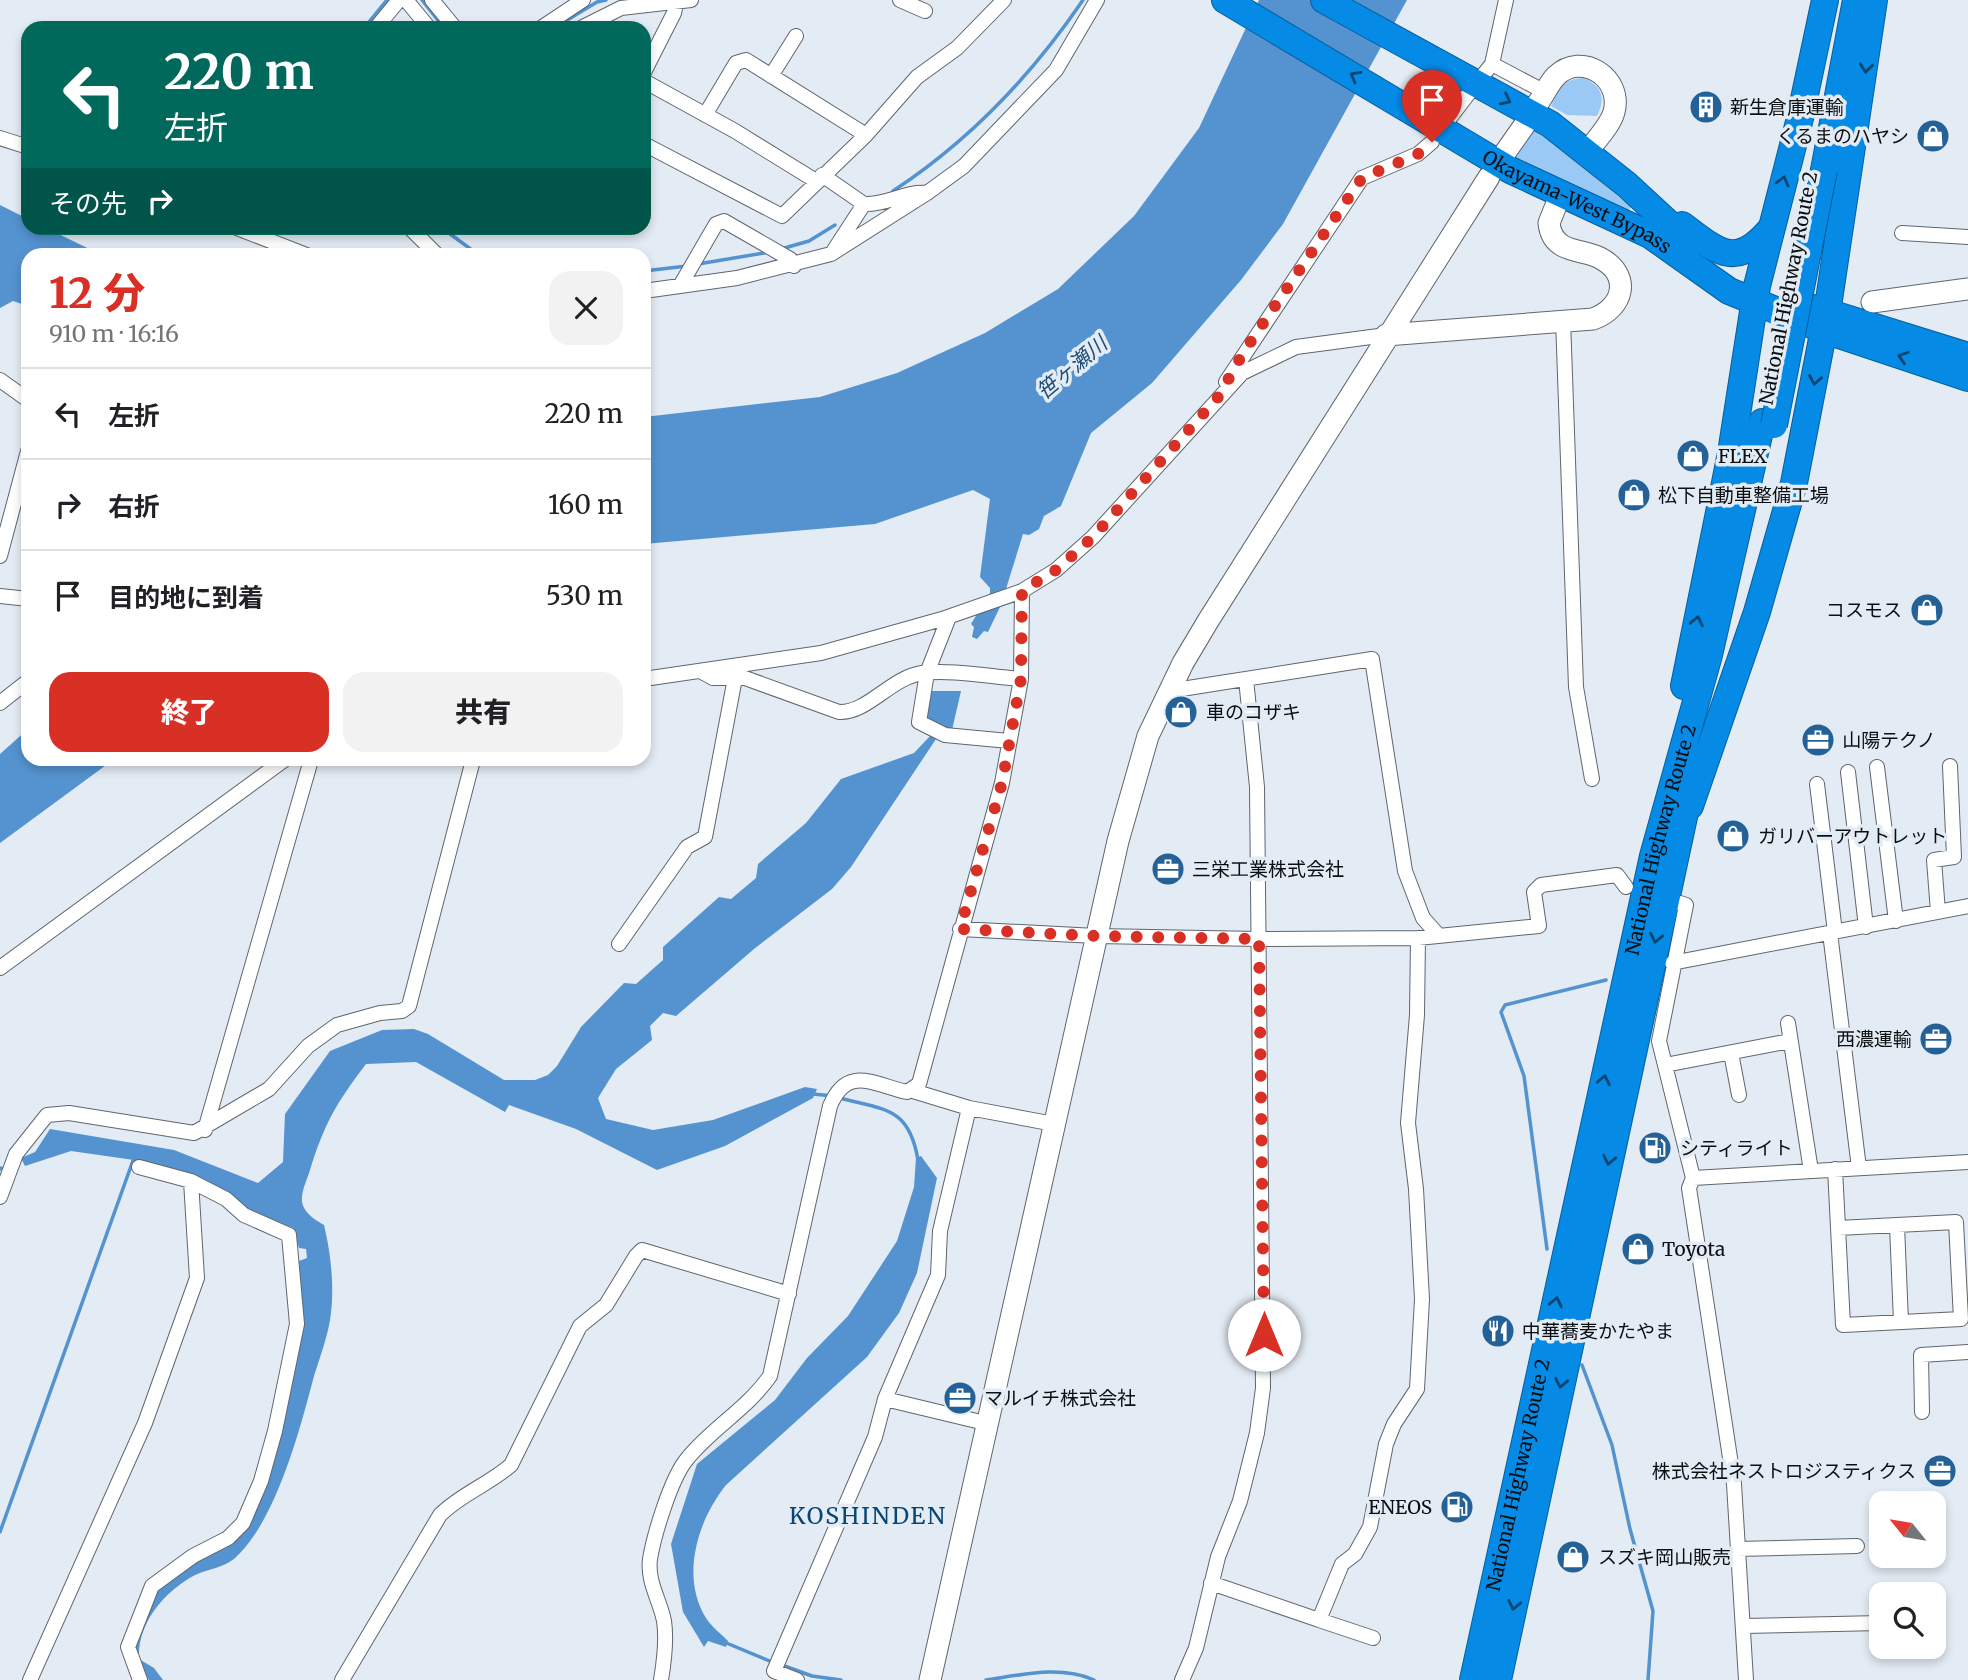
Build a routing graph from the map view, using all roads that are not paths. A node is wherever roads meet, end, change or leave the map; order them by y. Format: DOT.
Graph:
graph roads {
  1 [pos="399,0"];
  2 [pos="406,0"];
  3 [pos="432,0"];
  4 [pos="583,0"];
  5 [pos="691,0"];
  6 [pos="900,0"];
  7 [pos="1004,0"];
  8 [pos="1097,0"];
  9 [pos="1225,0"];
  10 [pos="1324,0"];
  11 [pos="1506,0"];
  12 [pos="1813,0"];
  13 [pos="1825,0"];
  14 [pos="1843,0"];
  15 [pos="1856,0"];
  16 [pos="1874,0"];
  17 [pos="676,4"];
  18 [pos="925,11"];
  19 [pos="382,21"];
  20 [pos="423,21"];
  21 [pos="449,21"];
  22 [pos="552,21"];
  23 [pos="595,21"];
  24 [pos="796,36"];
  25 [pos="651,57"];
  26 [pos="1812,62"];
  27 [pos="771,76"];
  28 [pos="651,85"];
  29 [pos="1469,93"];
  30 [pos="1542,98"];
  31 [pos="705,115"];
  32 [pos="1525,122"];
  33 [pos="1446,123"];
  34 [pos="866,135"];
  35 [pos="0,138"];
  36 [pos="1432,142"];
  37 [pos="21,146"];
  38 [pos="651,148"];
  39 [pos="1587,152"];
  40 [pos="1502,157"];
  41 [pos="1818,169"];
  42 [pos="1489,177"];
  43 [pos="819,178"];
  44 [pos="1627,185"];
  45 [pos="927,193"];
  46 [pos="1561,193"];
  47 [pos="864,204"];
  48 [pos="1769,231"];
  49 [pos="1902,233"];
  50 [pos="255,235"];
  51 [pos="418,235"];
  52 [pos="1968,237"];
  53 [pos="288,248"];
  54 [pos="430,248"];
  55 [pos="1672,249"];
  56 [pos="831,254"];
  57 [pos="793,265"];
  58 [pos="680,286"];
  59 [pos="1968,289"];
  60 [pos="651,290"];
  61 [pos="1757,295"];
  62 [pos="1872,302"];
  63 [pos="1563,319"];
  64 [pos="1826,322"];
  65 [pos="1387,335"];
  66 [pos="1968,356"];
  67 [pos="1968,377"];
  68 [pos="0,380"];
  69 [pos="21,395"];
  70 [pos="1219,396"];
  71 [pos="1731,453"];
  72 [pos="21,477"];
  73 [pos="0,556"];
  74 [pos="1022,591"];
  75 [pos="0,596"];
  76 [pos="21,598"];
  77 [pos="952,615"];
  78 [pos="701,671"];
  79 [pos="927,673"];
  80 [pos="651,678"];
  81 [pos="735,678"];
  82 [pos="1021,679"];
  83 [pos="1246,679"];
  84 [pos="21,686"];
  85 [pos="1169,691"];
  86 [pos="0,703"];
  87 [pos="1009,741"];
  88 [pos="276,766"];
  89 [pos="309,766"];
  90 [pos="471,766"];
  91 [pos="1950,766"];
  92 [pos="1877,767"];
  93 [pos="1848,772"];
  94 [pos="1592,779"];
  95 [pos="1817,784"];
  96 [pos="1664,852"];
  97 [pos="1626,887"];
  98 [pos="1680,902"];
  99 [pos="1968,906"];
  100 [pos="1938,912"];
  101 [pos="1896,921"];
  102 [pos="1866,927"];
  103 [pos="960,929"];
  104 [pos="1096,936"];
  105 [pos="1439,936"];
  106 [pos="1832,936"];
  107 [pos="1418,938"];
  108 [pos="1259,939"];
  109 [pos="620,944"];
  110 [pos="1672,963"];
  111 [pos="0,968"];
  112 [pos="1788,1023"];
  113 [pos="1790,1041"];
  114 [pos="1731,1053"];
  115 [pos="1665,1065"];
  116 [pos="913,1091"];
  117 [pos="1739,1095"];
  118 [pos="969,1108"];
  119 [pos="1054,1124"];
  120 [pos="205,1130"];
  121 [pos="16,1154"];
  122 [pos="0,1159"];
  123 [pos="1968,1162"];
  124 [pos="139,1167"];
  125 [pos="1859,1168"];
  126 [pos="1835,1169"];
  127 [pos="1811,1171"];
  128 [pos="1693,1178"];
  129 [pos="191,1181"];
  130 [pos="0,1197"];
  131 [pos="1897,1225"];
  132 [pos="1838,1228"];
  133 [pos="789,1294"];
  134 [pos="1901,1322"];
  135 [pos="1968,1352"];
  136 [pos="885,1399"];
  137 [pos="1922,1412"];
  138 [pos="985,1423"];
  139 [pos="1857,1546"];
  140 [pos="1737,1549"];
  141 [pos="1211,1583"];
  142 [pos="1319,1620"];
  143 [pos="1869,1623"];
  144 [pos="1744,1626"];
  145 [pos="1373,1638"];
  146 [pos="30,1680"];
  147 [pos="140,1680"];
  148 [pos="342,1680"];
  149 [pos="661,1680"];
  150 [pos="797,1680"];
  151 [pos="930,1680"];
  152 [pos="1182,1680"];
  153 [pos="1473,1680"];
  154 [pos="1498,1680"];
  155 [pos="1746,1680"];
  1 -- 19 [label="street"];
  2 -- 20 [label="street"];
  3 -- 21 [label="street"];
  4 -- 22 [label="street"];
  5 -- 17 [label="street"];
  6 -- 18 [label="street"];
  7 -- 34 [label="street"];
  8 -- 45 [label="street"];
  46 -- 9 [label="highway, Okayama-West Bypass, one-way"];
  10 -- 39 [label="highway, Okayama-West Bypass, one-way"];
  11 -- 30 [label="street"];
  12 -- 26 [label="street"];
  13 -- 26 [label="highway"];
  14 -- 41 [label="highway, National Highway Route 2"];
  15 -- 41 [label="highway, National Highway Route 2"];
  16 -- 64 [label="highway, one-way"];
  17 -- 23 [label="street"];
  17 -- 25 [label="street"];
  24 -- 27 [label="street"];
  48 -- 26 [label="highway, one-way"];
  27 -- 31 [label="street"];
  27 -- 34 [label="street"];
  28 -- 31 [label="street"];
  29 -- 33 [label="street"];
  30 -- 39 [label="street"];
  31 -- 43 [label="street"];
  32 -- 40 [label="street"];
  34 -- 43 [label="street"];
  35 -- 37 [label="street"];
  36 -- 70 [label="street"];
  38 -- 43 [label="street"];
  39 -- 44 [label="highway, Okayama-West Bypass"];
  41 -- 96 [label="highway, National Highway Route 2, bridge"];
  42 -- 65 [label="street"];
  43 -- 47 [label="street"];
  44 -- 48 [label="highway"];
  44 -- 61 [label="highway, Okayama-West Bypass"];
  45 -- 47 [label="street"];
  45 -- 56 [label="street"];
  46 -- 55 [label="highway, Okayama-West Bypass"];
  46 -- 63 [label="street"];
  47 -- 56 [label="street"];
  48 -- 61 [label="highway"];
  49 -- 52 [label="street"];
  50 -- 53 [label="street"];
  51 -- 54 [label="street"];
  55 -- 61 [label="highway, Okayama-West Bypass"];
  55 -- 71 [label="highway"];
  56 -- 57 [label="street"];
  57 -- 58 [label="street"];
  57 -- 58 [label="street"];
  58 -- 60 [label="street"];
  59 -- 62 [label="street"];
  61 -- 64 [label="highway, Okayama-West Bypass"];
  61 -- 71 [label="highway"];
  63 -- 65 [label="street"];
  63 -- 94 [label="street"];
  64 -- 66 [label="highway"];
  67 -- 64 [label="highway, one-way"];
  64 -- 96 [label="highway, one-way"];
  65 -- 70 [label="street"];
  65 -- 85 [label="street"];
  68 -- 69 [label="street"];
  70 -- 74 [label="street"];
  96 -- 71 [label="highway, one-way"];
  72 -- 73 [label="street"];
  74 -- 77 [label="street"];
  74 -- 82 [label="street"];
  75 -- 76 [label="street"];
  77 -- 78 [label="street"];
  77 -- 79 [label="street"];
  78 -- 80 [label="street"];
  78 -- 81 [label="street"];
  79 -- 81 [label="street"];
  79 -- 82 [label="street"];
  79 -- 87 [label="street"];
  81 -- 109 [label="street"];
  82 -- 87 [label="street"];
  83 -- 85 [label="street"];
  83 -- 105 [label="street"];
  83 -- 108 [label="street"];
  84 -- 86 [label="street"];
  85 -- 104 [label="street"];
  87 -- 103 [label="street"];
  88 -- 111 [label="street"];
  89 -- 120 [label="street"];
  90 -- 120 [label="street"];
  91 -- 100 [label="street"];
  92 -- 101 [label="street"];
  93 -- 102 [label="street"];
  95 -- 106 [label="street"];
  153 -- 96 [label="highway, National Highway Route 2, one-way"];
  96 -- 154 [label="highway, National Highway Route 2, one-way"];
  97 -- 105 [label="street"];
  98 -- 110 [label="street"];
  99 -- 100 [label="street"];
  100 -- 101 [label="street"];
  101 -- 102 [label="street"];
  102 -- 106 [label="street"];
  103 -- 104 [label="street"];
  103 -- 116 [label="street"];
  104 -- 108 [label="street"];
  104 -- 119 [label="street"];
  105 -- 107 [label="street"];
  106 -- 110 [label="street"];
  106 -- 125 [label="street"];
  107 -- 108 [label="street"];
  107 -- 142 [label="street"];
  108 -- 141 [label="street"];
  110 -- 115 [label="street"];
  112 -- 113 [label="street"];
  113 -- 114 [label="street"];
  113 -- 127 [label="street"];
  114 -- 115 [label="street"];
  114 -- 117 [label="street"];
  115 -- 128 [label="street"];
  116 -- 118 [label="street"];
  116 -- 133 [label="street"];
  118 -- 119 [label="street"];
  118 -- 136 [label="street"];
  119 -- 138 [label="street"];
  120 -- 121 [label="street"];
  121 -- 122 [label="street"];
  121 -- 130 [label="street"];
  123 -- 125 [label="street"];
  124 -- 129 [label="street"];
  125 -- 126 [label="street"];
  126 -- 127 [label="street"];
  126 -- 132 [label="street"];
  127 -- 128 [label="street"];
  128 -- 140 [label="street"];
  129 -- 146 [label="street"];
  129 -- 147 [label="street"];
  131 -- 132 [label="street"];
  131 -- 134 [label="street"];
  131 -- 134 [label="street"];
  132 -- 134 [label="street"];
  133 -- 148 [label="street"];
  133 -- 149 [label="street"];
  135 -- 137 [label="street"];
  136 -- 138 [label="street"];
  136 -- 150 [label="street"];
  138 -- 151 [label="street"];
  139 -- 140 [label="street"];
  140 -- 144 [label="street"];
  141 -- 142 [label="street"];
  141 -- 152 [label="street"];
  142 -- 145 [label="street"];
  143 -- 144 [label="street"];
  144 -- 155 [label="street"];
}
